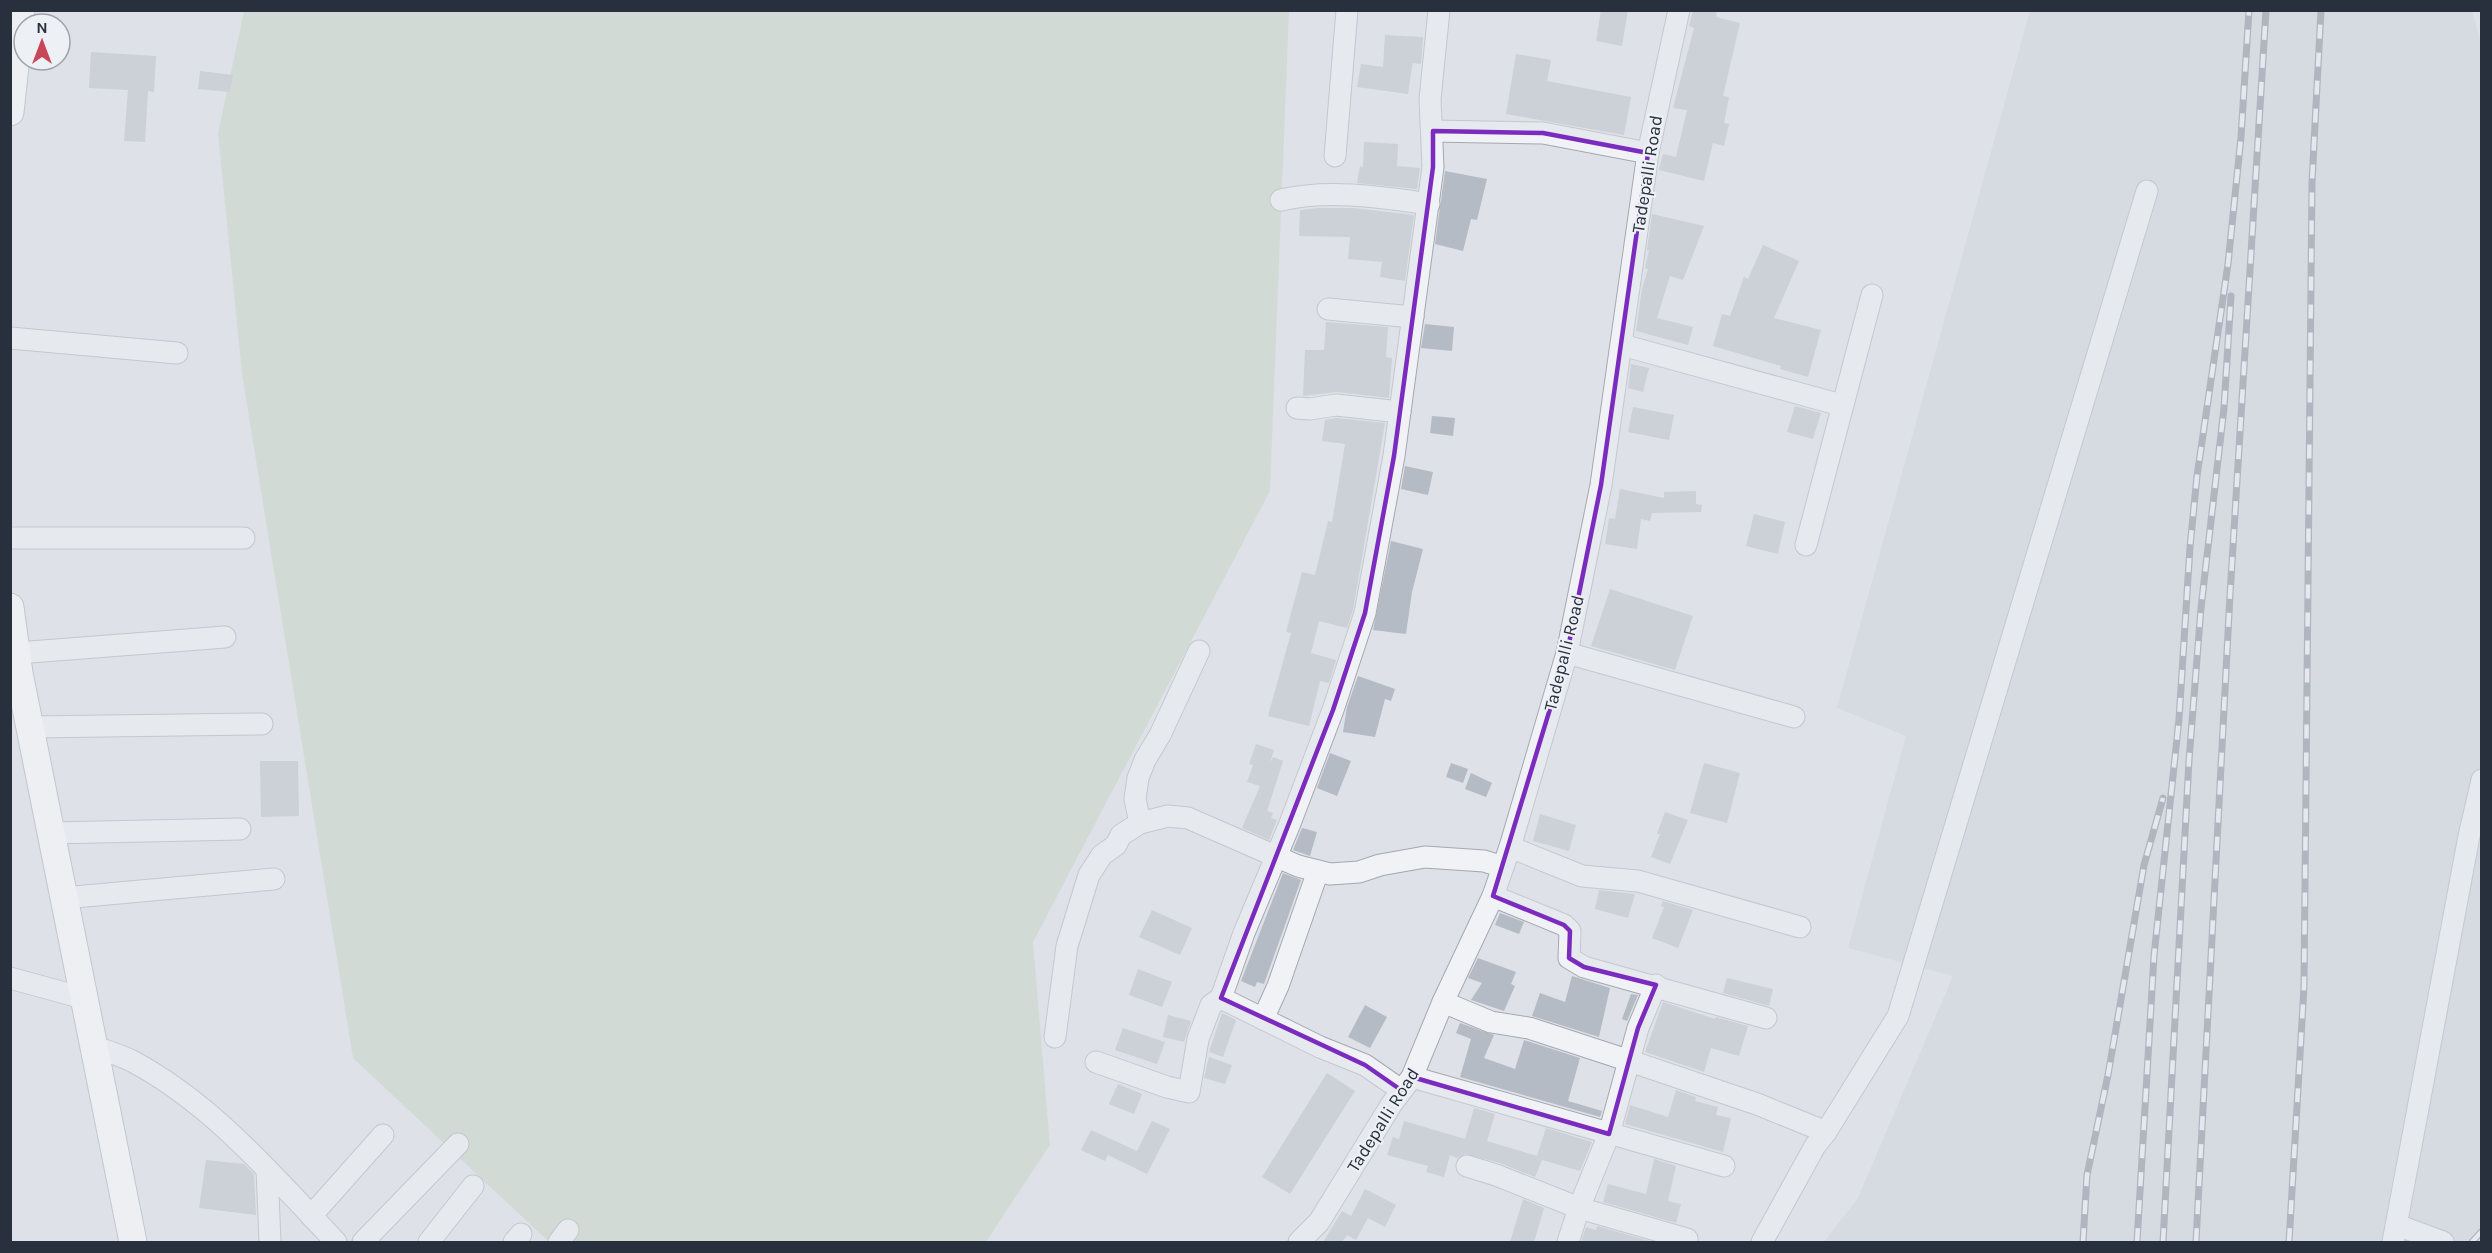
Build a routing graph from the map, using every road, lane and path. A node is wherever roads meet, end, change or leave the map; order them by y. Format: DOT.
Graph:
graph roads {
  1 [pos="21,10"];
  2 [pos="1347,10"];
  3 [pos="1439,10"];
  4 [pos="1679,10"];
  5 [pos="10,112"];
  6 [pos="1433,131"];
  7 [pos="1648,153"];
  8 [pos="1335,156"];
  9 [pos="2147,191"];
  10 [pos="1281,200"];
  11 [pos="1429,204"];
  12 [pos="1872,295"];
  13 [pos="1328,309"];
  14 [pos="1413,316"];
  15 [pos="10,338"];
  16 [pos="1622,345"];
  17 [pos="177,353"];
  18 [pos="1841,405"];
  19 [pos="1297,408"];
  20 [pos="1400,412"];
  21 [pos="10,538"];
  22 [pos="244,538"];
  23 [pos="1806,545"];
  24 [pos="10,607"];
  25 [pos="225,637"];
  26 [pos="1199,651"];
  27 [pos="17,653"];
  28 [pos="1567,653"];
  29 [pos="1794,717"];
  30 [pos="262,724"];
  31 [pos="30,727"];
  32 [pos="2481,780"];
  33 [pos="1140,823"];
  34 [pos="240,829"];
  35 [pos="51,833"];
  36 [pos="1510,847"];
  37 [pos="1277,856"];
  38 [pos="1503,867"];
  39 [pos="1318,871"];
  40 [pos="274,879"];
  41 [pos="1493,896"];
  42 [pos="63,898"];
  43 [pos="1800,927"];
  44 [pos="10,978"];
  45 [pos="1656,985"];
  46 [pos="83,998"];
  47 [pos="1221,998"];
  48 [pos="1443,1002"];
  49 [pos="1766,1018"];
  50 [pos="1263,1019"];
  51 [pos="1055,1037"];
  52 [pos="93,1046"];
  53 [pos="1630,1061"];
  54 [pos="1096,1062"];
  55 [pos="1407,1084"];
  56 [pos="1826,1132"];
  57 [pos="1609,1134"];
  58 [pos="382,1135"];
  59 [pos="458,1144"];
  60 [pos="1467,1166"];
  61 [pos="1724,1167"];
  62 [pos="267,1169"];
  63 [pos="473,1186"];
  64 [pos="1579,1208"];
  65 [pos="311,1216"];
  66 [pos="2395,1234"];
  67 [pos="1687,1239"];
  68 [pos="133,1242"];
  69 [pos="270,1242"];
  70 [pos="336,1242"];
  71 [pos="363,1242"];
  72 [pos="429,1242"];
  73 [pos="1299,1242"];
  74 [pos="1568,1242"];
  75 [pos="1762,1242"];
  76 [pos="2444,1242"];
  1 -- 5 [label="main road"];
  2 -- 8 [label="street"];
  3 -- 6 [label="street"];
  4 -- 7 [label="street, Tadepalli Road"];
  6 -- 7 [label="street"];
  6 -- 11 [label="street"];
  7 -- 16 [label="street, Tadepalli Road"];
  9 -- 56 [label="street"];
  10 -- 11 [label="street"];
  11 -- 14 [label="street"];
  12 -- 18 [label="street"];
  13 -- 14 [label="street"];
  14 -- 20 [label="street"];
  15 -- 17 [label="street"];
  16 -- 18 [label="street"];
  16 -- 28 [label="street, Tadepalli Road"];
  18 -- 23 [label="street"];
  19 -- 20 [label="street"];
  20 -- 37 [label="street"];
  21 -- 22 [label="street"];
  24 -- 27 [label="main road"];
  25 -- 27 [label="street"];
  26 -- 33 [label="street"];
  27 -- 31 [label="main road"];
  28 -- 29 [label="street"];
  28 -- 36 [label="street, Tadepalli Road"];
  30 -- 31 [label="street"];
  31 -- 35 [label="main road"];
  32 -- 66 [label="street"];
  33 -- 37 [label="street"];
  33 -- 51 [label="street"];
  34 -- 35 [label="street"];
  35 -- 42 [label="main road"];
  36 -- 38 [label="street, Tadepalli Road"];
  36 -- 43 [label="street"];
  37 -- 39 [label="street"];
  37 -- 47 [label="street"];
  38 -- 39 [label="street"];
  38 -- 41 [label="street, Tadepalli Road"];
  39 -- 50 [label="street"];
  40 -- 42 [label="street"];
  41 -- 45 [label="street"];
  41 -- 48 [label="street, Tadepalli Road"];
  42 -- 46 [label="main road"];
  44 -- 46 [label="street"];
  45 -- 49 [label="street"];
  45 -- 53 [label="street"];
  46 -- 52 [label="main road"];
  47 -- 50 [label="street"];
  47 -- 54 [label="street"];
  48 -- 53 [label="street"];
  48 -- 55 [label="street, Tadepalli Road"];
  50 -- 55 [label="street"];
  52 -- 62 [label="street"];
  52 -- 68 [label="main road"];
  53 -- 56 [label="street"];
  53 -- 57 [label="street"];
  55 -- 57 [label="street"];
  55 -- 73 [label="street, Tadepalli Road"];
  56 -- 75 [label="street"];
  57 -- 61 [label="street"];
  57 -- 64 [label="street"];
  58 -- 65 [label="street"];
  59 -- 71 [label="street"];
  60 -- 64 [label="street"];
  62 -- 65 [label="street"];
  62 -- 69 [label="street"];
  63 -- 72 [label="street"];
  64 -- 67 [label="street"];
  64 -- 74 [label="street"];
  65 -- 70 [label="street"];
  66 -- 76 [label="street"];
}
